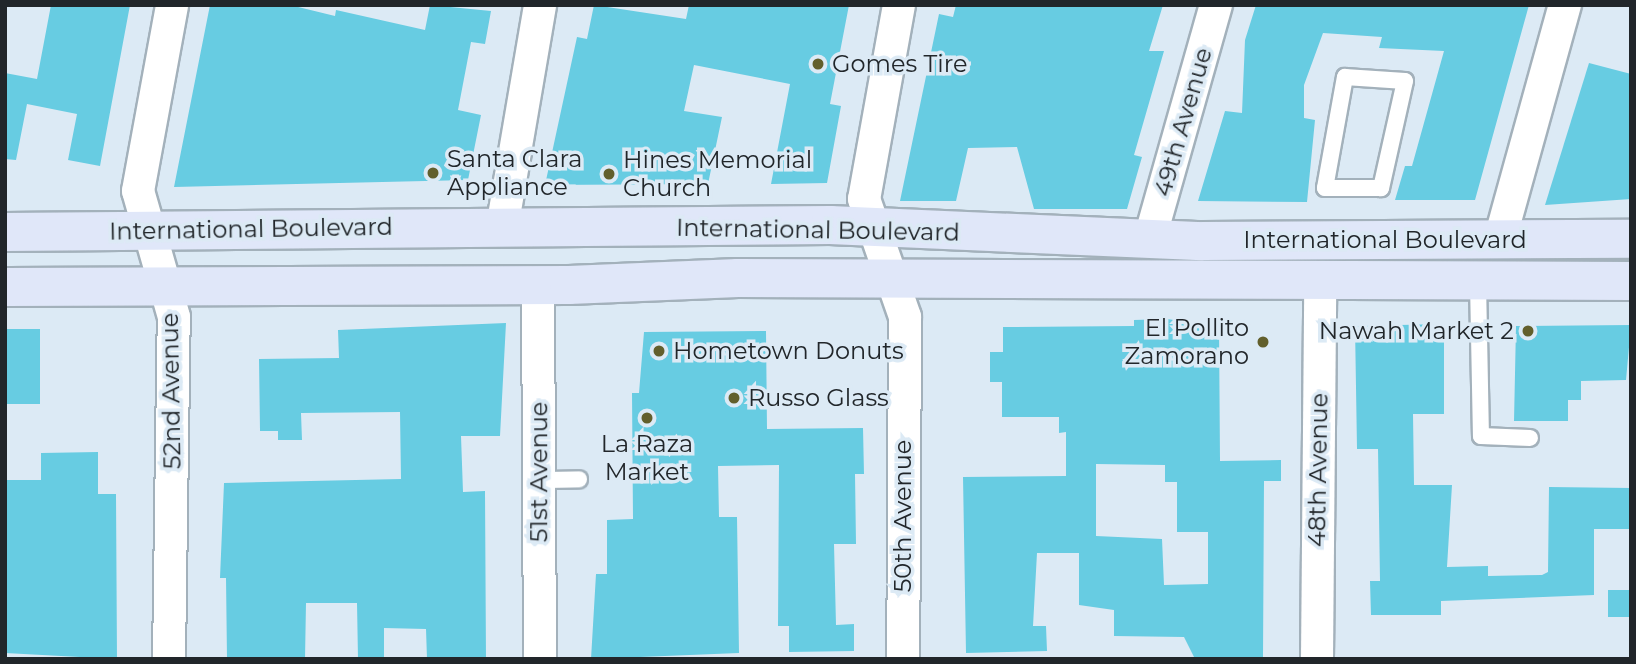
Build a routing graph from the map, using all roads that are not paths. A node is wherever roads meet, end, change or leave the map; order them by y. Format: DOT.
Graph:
graph roads {
  1 [pos="172,5"];
  2 [pos="540,5"];
  3 [pos="899,5"];
  4 [pos="1216,5"];
  5 [pos="1565,5"];
  6 [pos="1325,188"];
  7 [pos="502,228"];
  8 [pos="874,228"];
  9 [pos="149,230"];
  10 [pos="5,232"];
  11 [pos="1150,238"];
  12 [pos="1500,239"];
  13 [pos="1631,239"];
  14 [pos="892,281"];
  15 [pos="1631,281"];
  16 [pos="1320,282"];
  17 [pos="1478,282"];
  18 [pos="538,286"];
  19 [pos="165,287"];
  20 [pos="5,288"];
  21 [pos="1530,438"];
  22 [pos="579,479"];
  23 [pos="540,480"];
  24 [pos="169,659"];
  25 [pos="540,659"];
  26 [pos="903,659"];
  27 [pos="1317,659"];
  1 -- 9 [label="street, 52nd Avenue"];
  2 -- 7 [label="street"];
  3 -- 8 [label="street, 50th Avenue"];
  4 -- 11 [label="street, 49th Avenue"];
  5 -- 12 [label="street"];
  6 -- 6 [label="lane"];
  7 -- 8 [label="main road, International Boulevard"];
  7 -- 9 [label="main road, International Boulevard"];
  8 -- 11 [label="main road, International Boulevard"];
  8 -- 14 [label="street, 50th Avenue"];
  9 -- 10 [label="main road, International Boulevard"];
  9 -- 19 [label="street, 52nd Avenue"];
  11 -- 12 [label="main road, International Boulevard"];
  12 -- 13 [label="main road, International Boulevard"];
  14 -- 16 [label="main road, International Boulevard"];
  14 -- 18 [label="main road, International Boulevard"];
  14 -- 26 [label="street, 50th Avenue"];
  15 -- 17 [label="main road, International Boulevard"];
  16 -- 17 [label="main road, International Boulevard"];
  16 -- 27 [label="street, 48th Avenue"];
  17 -- 21 [label="lane"];
  18 -- 19 [label="main road, International Boulevard"];
  18 -- 23 [label="street, 51st Avenue"];
  19 -- 20 [label="main road, International Boulevard"];
  19 -- 24 [label="street, 52nd Avenue"];
  22 -- 23 [label="lane"];
  23 -- 25 [label="street, 51st Avenue"];
}
